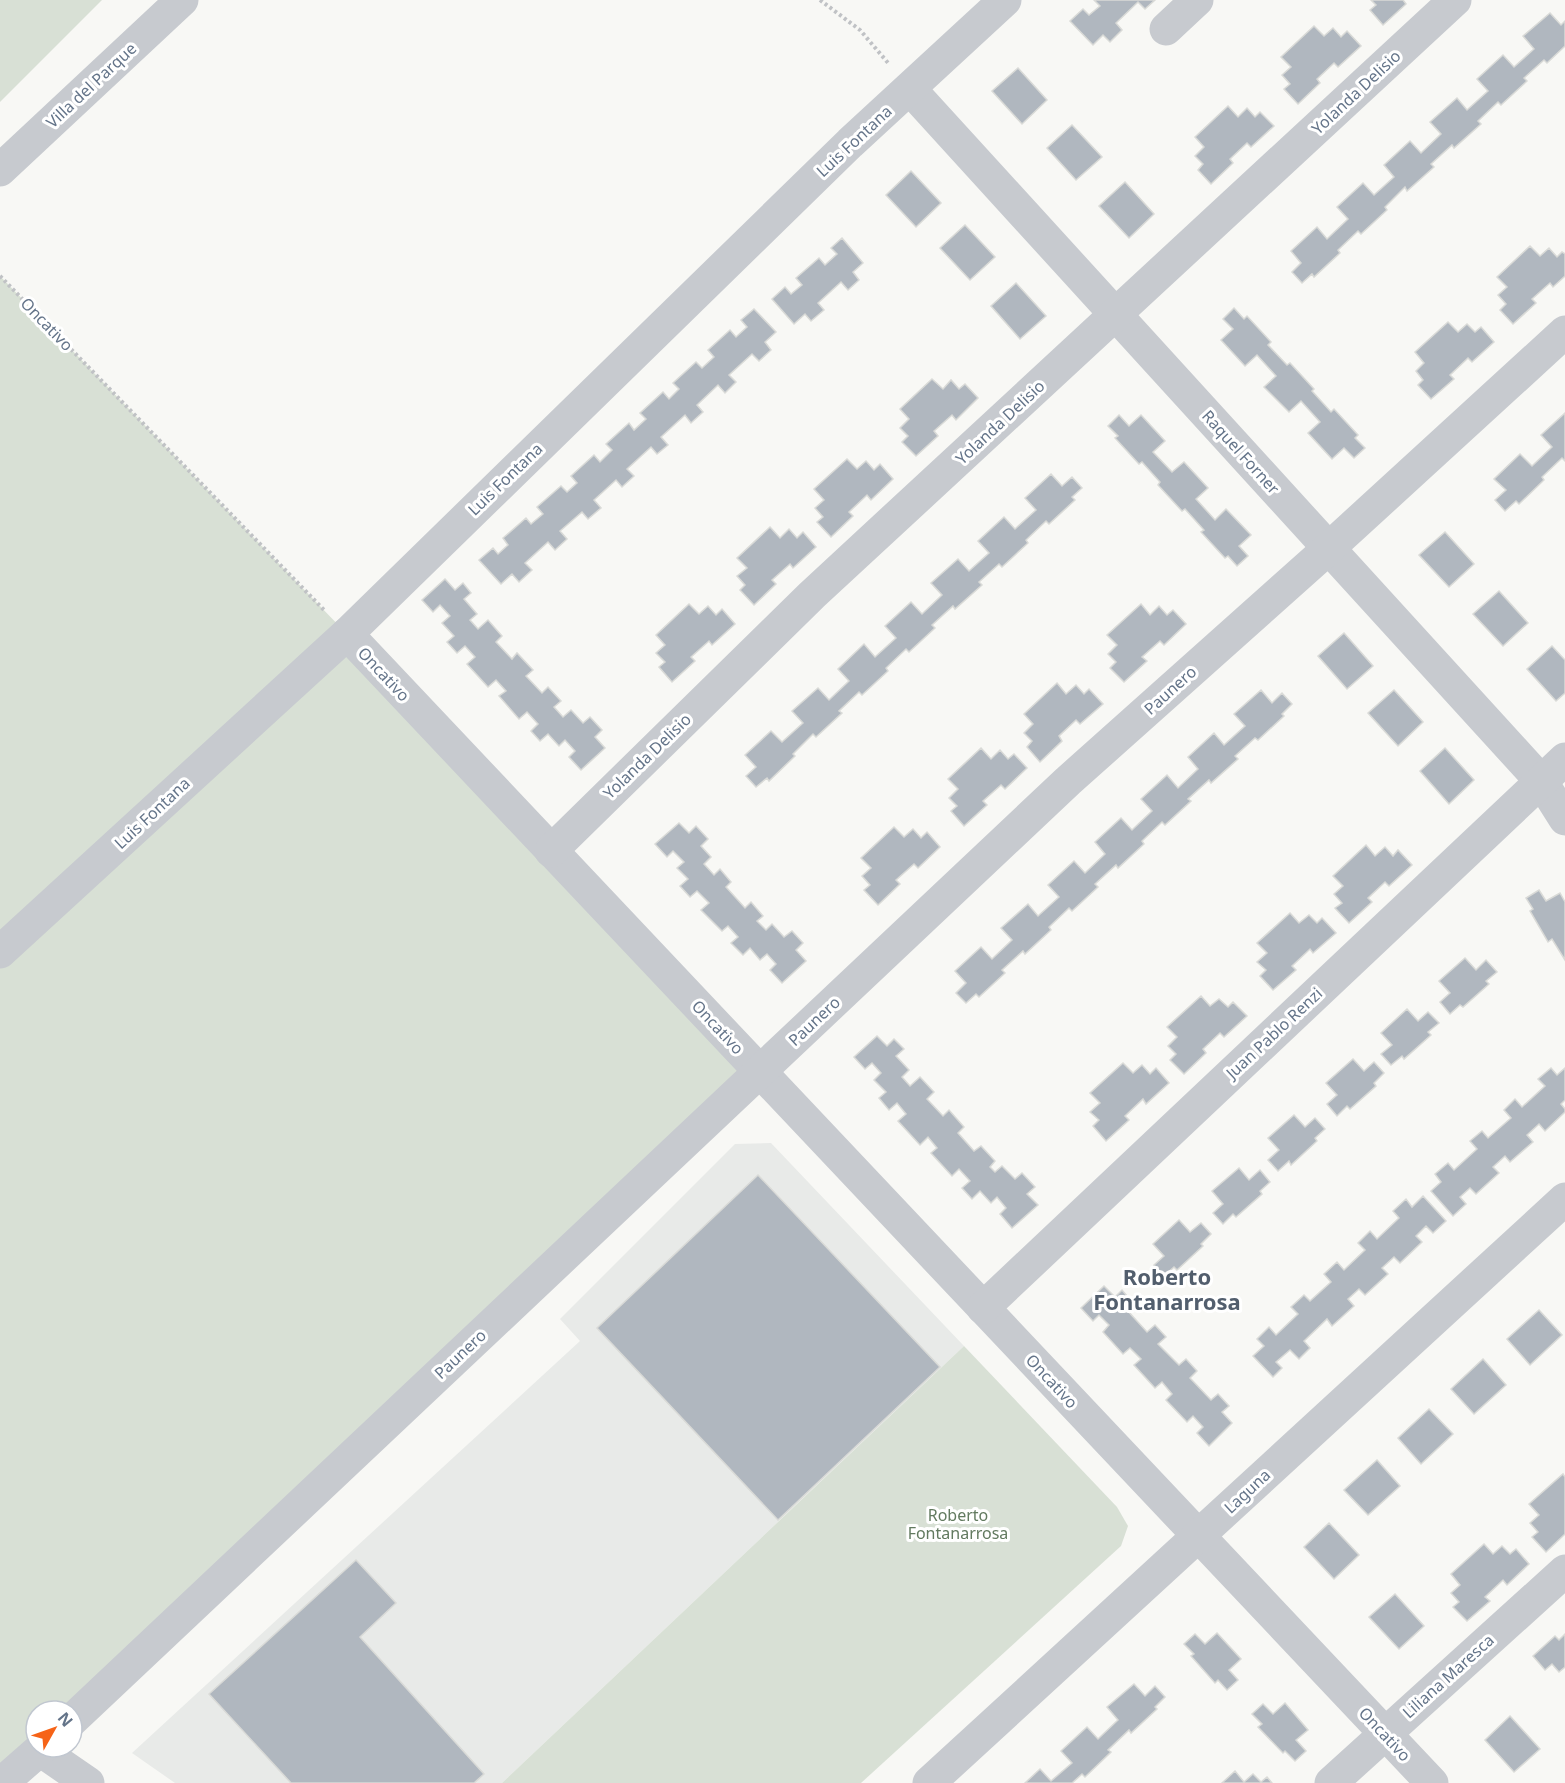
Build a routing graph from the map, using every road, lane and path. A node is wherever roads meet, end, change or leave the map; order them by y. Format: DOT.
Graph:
graph roads {
  1 [pos="182,0"];
  2 [pos="820,0"];
  3 [pos="1005,0"];
  4 [pos="1197,0"];
  5 [pos="1455,0"];
  6 [pos="1166,29"];
  7 [pos="910,89"];
  8 [pos="0,170"];
  9 [pos="0,276"];
  10 [pos="1116,315"];
  11 [pos="1565,332"];
  12 [pos="1329,548"];
  13 [pos="346,634"];
  14 [pos="1565,759"];
  15 [pos="1541,781"];
  16 [pos="1565,819"];
  17 [pos="551,851"];
  18 [pos="0,952"];
  19 [pos="759,1071"];
  20 [pos="1565,1199"];
  21 [pos="983,1308"];
  22 [pos="1198,1536"];
  23 [pos="1565,1571"];
  24 [pos="84,1709"];
  25 [pos="1385,1733"];
  26 [pos="30,1759"];
  27 [pos="56,1759"];
  28 [pos="2,1783"];
  29 [pos="88,1783"];
  30 [pos="929,1783"];
  31 [pos="1331,1783"];
  32 [pos="1432,1783"];
  1 -- 8 [label="street, Villa del Parque"];
  2 -- 7 [label="path"];
  3 -- 7 [label="street, Luis Fontana"];
  4 -- 6 [label="street"];
  5 -- 10 [label="street, Yolanda Delisio"];
  7 -- 10 [label="street, Raquel Forner"];
  7 -- 13 [label="street, Luis Fontana"];
  9 -- 13 [label="path, Oncativo"];
  10 -- 12 [label="street, Raquel Forner"];
  10 -- 17 [label="street, Yolanda Delisio"];
  11 -- 12 [label="street, Paunero"];
  12 -- 15 [label="street, Raquel Forner"];
  12 -- 19 [label="street, Paunero"];
  13 -- 17 [label="street, Oncativo"];
  13 -- 18 [label="street, Luis Fontana"];
  14 -- 15 [label="street, Juan Pablo Renzi"];
  15 -- 16 [label="street, Raquel Forner"];
  15 -- 21 [label="street, Juan Pablo Renzi"];
  17 -- 19 [label="street, Oncativo"];
  19 -- 21 [label="street, Oncativo"];
  19 -- 24 [label="street, Paunero"];
  20 -- 22 [label="street, Laguna"];
  21 -- 22 [label="street, Oncativo"];
  22 -- 25 [label="street, Oncativo"];
  22 -- 30 [label="street, Laguna"];
  23 -- 25 [label="street, Liliana Maresca"];
  25 -- 31 [label="street, Liliana Maresca"];
  25 -- 32 [label="street, Oncativo"];
  26 -- 28 [label="street"];
  27 -- 29 [label="street"];
}
